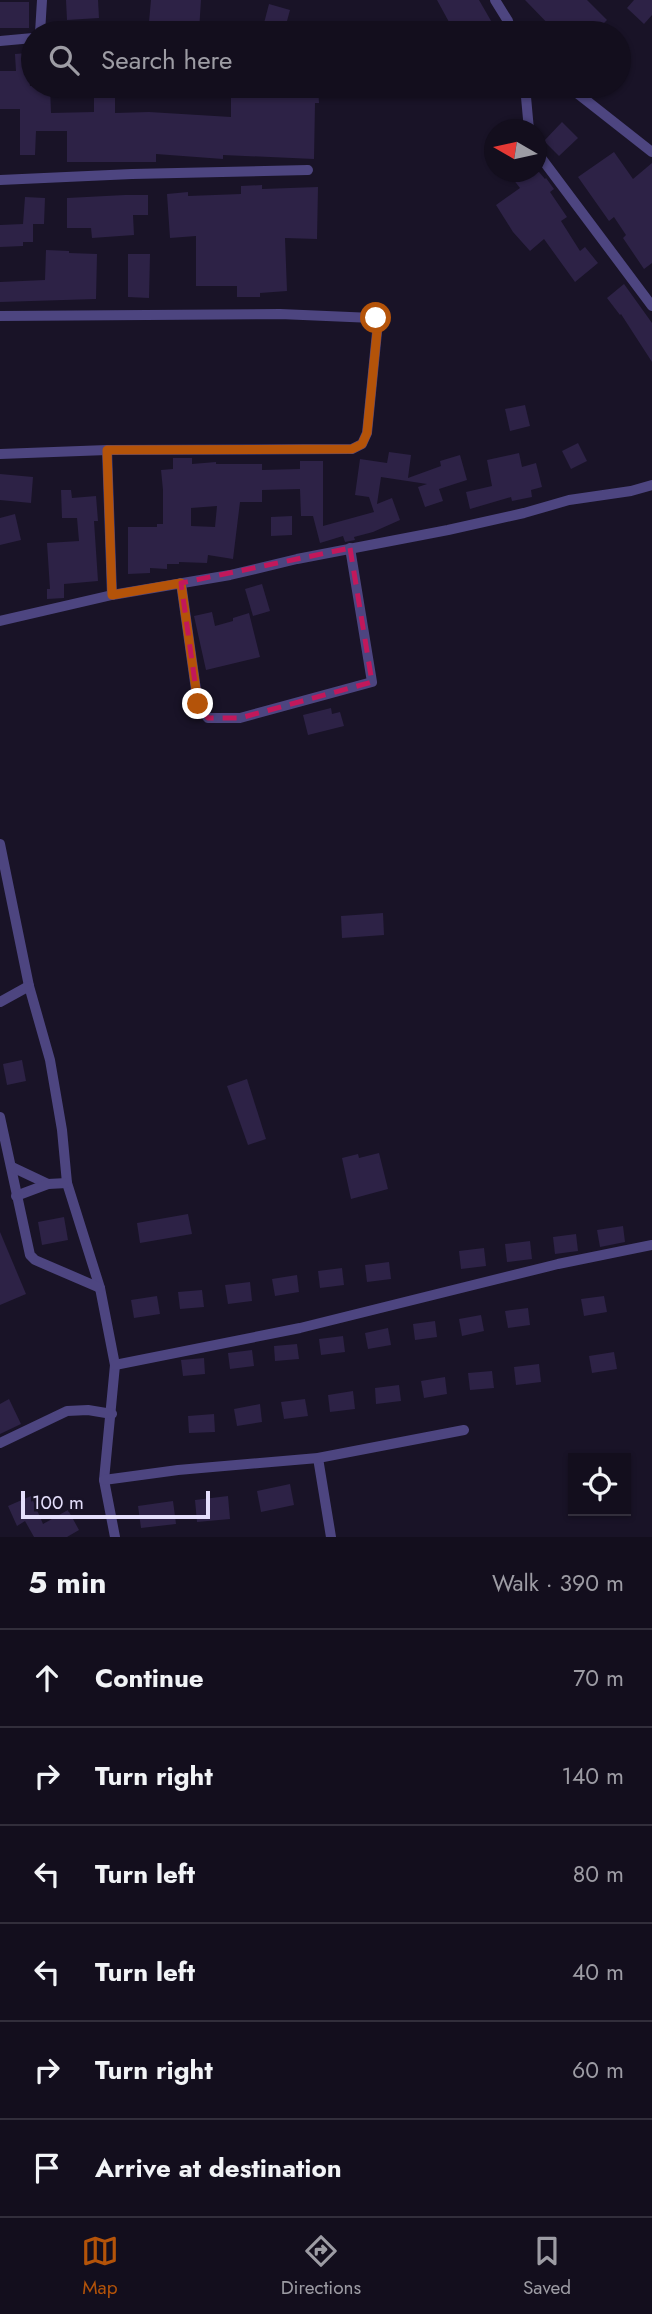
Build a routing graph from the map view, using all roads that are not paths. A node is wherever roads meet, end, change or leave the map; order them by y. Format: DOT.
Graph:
graph roads {
  1 [pos="42,0"];
  2 [pos="495,0"];
  3 [pos="41,21"];
  4 [pos="508,21"];
  5 [pos="21,39"];
  6 [pos="0,41"];
  7 [pos="526,98"];
  8 [pos="583,98"];
  9 [pos="528,119"];
  10 [pos="652,152"];
  11 [pos="547,166"];
  12 [pos="308,170"];
  13 [pos="0,180"];
  14 [pos="652,306"];
  15 [pos="0,316"];
  16 [pos="107,450"];
  17 [pos="0,454"];
  18 [pos="652,485"];
  19 [pos="350,548"];
  20 [pos="181,583"];
  21 [pos="112,595"];
  22 [pos="0,621"];
  23 [pos="0,844"];
  24 [pos="29,986"];
  25 [pos="0,1002"];
  26 [pos="0,1117"];
  27 [pos="12,1167"];
  28 [pos="67,1183"];
  29 [pos="48,1184"];
  30 [pos="16,1196"];
  31 [pos="652,1245"];
  32 [pos="100,1288"];
  33 [pos="115,1365"];
  34 [pos="112,1414"];
  35 [pos="464,1430"];
  36 [pos="0,1443"];
  37 [pos="318,1458"];
  38 [pos="104,1480"];
  39 [pos="116,1537"];
  40 [pos="331,1537"];
  1 -- 3 [label="street"];
  2 -- 4 [label="street"];
  5 -- 6 [label="street"];
  7 -- 9 [label="street"];
  8 -- 10 [label="street"];
  11 -- 14 [label="street"];
  12 -- 13 [label="street"];
  15 -- 16 [label="street"];
  16 -- 17 [label="street"];
  16 -- 21 [label="street"];
  18 -- 19 [label="street"];
  19 -- 20 [label="street"];
  19 -- 20 [label="street"];
  20 -- 21 [label="street"];
  21 -- 22 [label="street"];
  23 -- 24 [label="street"];
  24 -- 25 [label="street"];
  24 -- 28 [label="street"];
  26 -- 27 [label="street"];
  27 -- 29 [label="street"];
  27 -- 30 [label="street"];
  28 -- 29 [label="street"];
  28 -- 32 [label="street"];
  29 -- 30 [label="street"];
  30 -- 32 [label="street"];
  31 -- 33 [label="street"];
  32 -- 33 [label="street"];
  33 -- 34 [label="street"];
  34 -- 36 [label="street"];
  34 -- 38 [label="street"];
  35 -- 37 [label="street"];
  37 -- 38 [label="street"];
  37 -- 40 [label="street"];
  38 -- 39 [label="street"];
}
